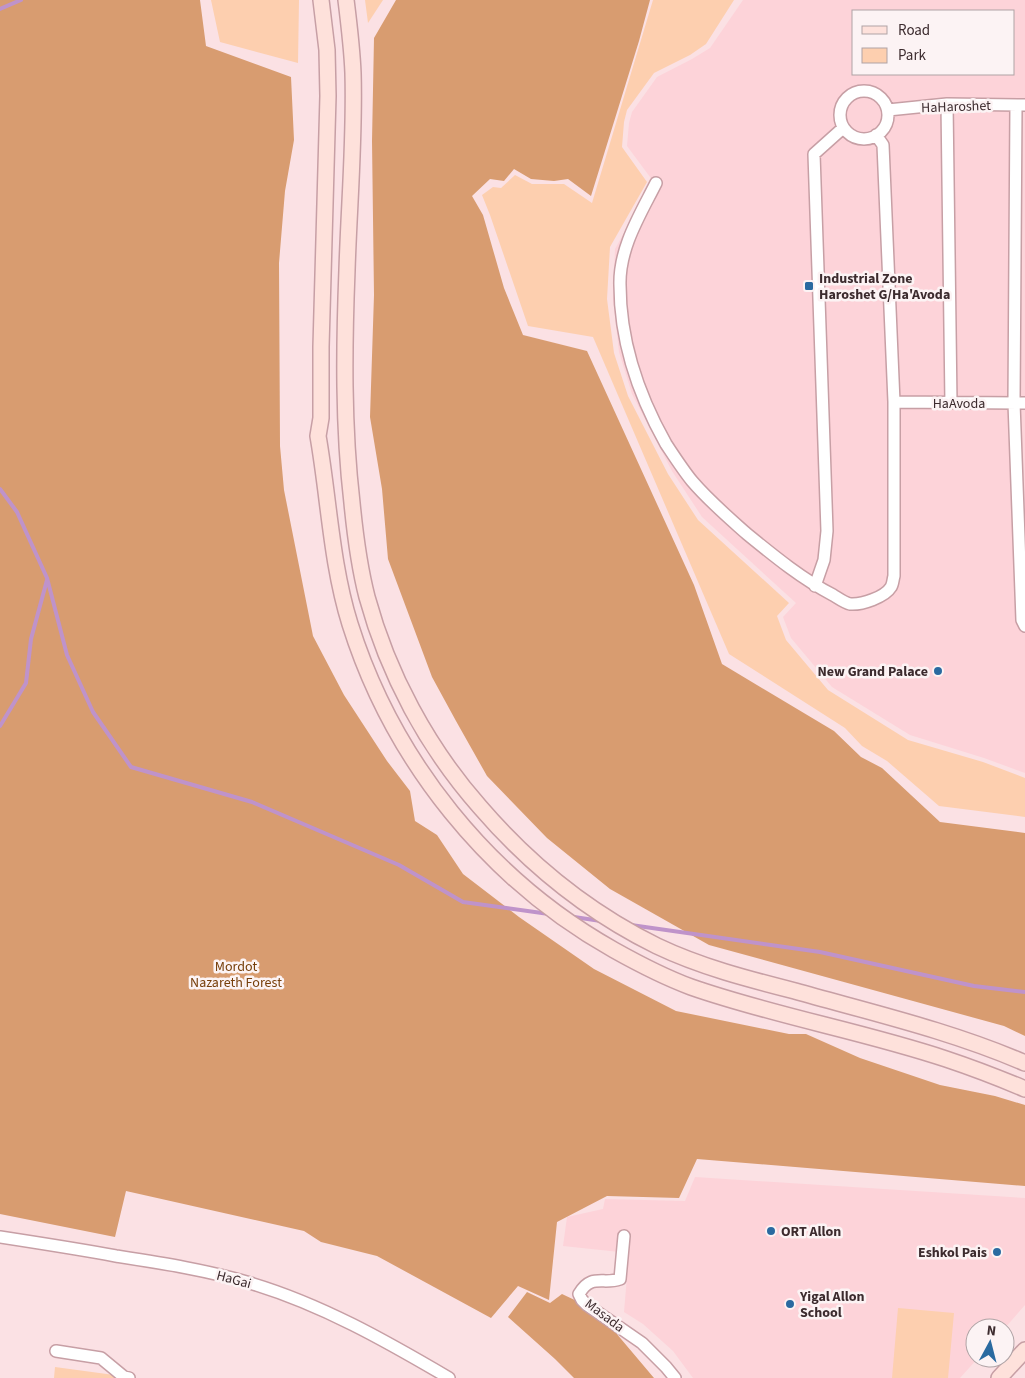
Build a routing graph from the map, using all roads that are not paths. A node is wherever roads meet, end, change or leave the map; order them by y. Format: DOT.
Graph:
graph roads {
  1 [pos="321,0"];
  2 [pos="346,0"];
  3 [pos="947,104"];
  4 [pos="1021,105"];
  5 [pos="888,110"];
  6 [pos="843,128"];
  7 [pos="876,135"];
  8 [pos="656,183"];
  9 [pos="1020,207"];
  10 [pos="1020,302"];
  11 [pos="894,402"];
  12 [pos="951,403"];
  13 [pos="1020,403"];
  14 [pos="815,586"];
  15 [pos="1025,626"];
  16 [pos="1025,1063"];
  17 [pos="1025,1089"];
  18 [pos="624,1236"];
  19 [pos="0,1237"];
  20 [pos="1025,1350"];
  21 [pos="56,1351"];
  22 [pos="129,1378"];
  23 [pos="449,1378"];
  24 [pos="675,1378"];
  25 [pos="999,1378"];
  1 -- 17 [label="main road"];
  2 -- 16 [label="main road"];
  3 -- 4 [label="street, HaHaroshet"];
  3 -- 5 [label="street, HaHaroshet"];
  3 -- 12 [label="street"];
  4 -- 9 [label="street"];
  5 -- 6 [label="street"];
  5 -- 7 [label="street"];
  6 -- 7 [label="street"];
  6 -- 14 [label="street"];
  7 -- 11 [label="street"];
  8 -- 14 [label="street"];
  9 -- 10 [label="street"];
  10 -- 13 [label="street"];
  11 -- 12 [label="street, HaAvoda"];
  11 -- 14 [label="street"];
  12 -- 13 [label="street, HaAvoda"];
  13 -- 15 [label="street"];
  18 -- 24 [label="street, Masada"];
  19 -- 23 [label="street, HaGai"];
  20 -- 25 [label="main road"];
  21 -- 22 [label="street"];
}
